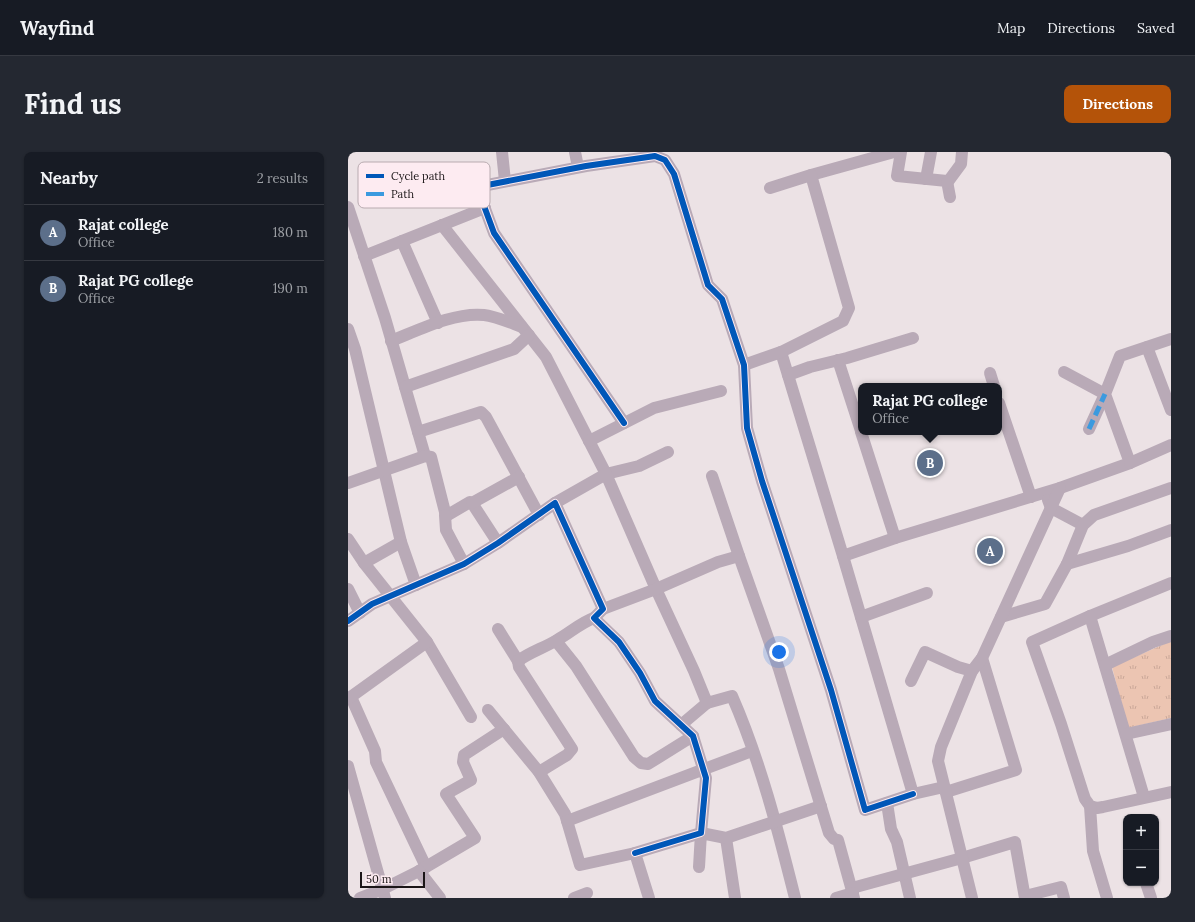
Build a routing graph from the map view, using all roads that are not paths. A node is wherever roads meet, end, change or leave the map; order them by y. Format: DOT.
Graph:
graph roads {
  1 [pos="502,152"];
  2 [pos="575,152"];
  3 [pos="894,152"];
  4 [pos="901,152"];
  5 [pos="931,152"];
  6 [pos="962,152"];
  7 [pos="654,154"];
  8 [pos="620,156"];
  9 [pos="578,167"];
  10 [pos="811,175"];
  11 [pos="926,179"];
  12 [pos="505,181"];
  13 [pos="947,183"];
  14 [pos="490,184"];
  15 [pos="770,188"];
  16 [pos="950,197"];
  17 [pos="348,207"];
  18 [pos="485,208"];
  19 [pos="442,225"];
  20 [pos="402,241"];
  21 [pos="364,256"];
  22 [pos="438,323"];
  23 [pos="348,329"];
  24 [pos="525,331"];
  25 [pos="913,338"];
  26 [pos="1171,339"];
  27 [pos="392,341"];
  28 [pos="1147,347"];
  29 [pos="781,352"];
  30 [pos="838,360"];
  31 [pos="744,365"];
  32 [pos="1064,372"];
  33 [pos="990,374"];
  34 [pos="788,375"];
  35 [pos="993,383"];
  36 [pos="405,387"];
  37 [pos="721,390"];
  38 [pos="1105,394"];
  39 [pos="1171,410"];
  40 [pos="1002,412"];
  41 [pos="624,423"];
  42 [pos="858,423"];
  43 [pos="1089,429"];
  44 [pos="418,432"];
  45 [pos="862,435"];
  46 [pos="589,441"];
  47 [pos="1171,444"];
  48 [pos="668,452"];
  49 [pos="425,456"];
  50 [pos="1130,463"];
  51 [pos="385,470"];
  52 [pos="606,474"];
  53 [pos="712,476"];
  54 [pos="518,477"];
  55 [pos="348,483"];
  56 [pos="1060,488"];
  57 [pos="1171,488"];
  58 [pos="1046,492"];
  59 [pos="1031,497"];
  60 [pos="472,502"];
  61 [pos="555,503"];
  62 [pos="1051,508"];
  63 [pos="445,515"];
  64 [pos="539,515"];
  65 [pos="1083,525"];
  66 [pos="1171,530"];
  67 [pos="895,538"];
  68 [pos="348,539"];
  69 [pos="401,542"];
  70 [pos="498,543"];
  71 [pos="740,556"];
  72 [pos="842,556"];
  73 [pos="364,563"];
  74 [pos="464,564"];
  75 [pos="1067,564"];
  76 [pos="1171,583"];
  77 [pos="416,585"];
  78 [pos="348,589"];
  79 [pos="656,589"];
  80 [pos="927,593"];
  81 [pos="391,596"];
  82 [pos="360,613"];
  83 [pos="598,613"];
  84 [pos="1090,616"];
  85 [pos="861,617"];
  86 [pos="1001,617"];
  87 [pos="348,621"];
  88 [pos="498,629"];
  89 [pos="1171,636"];
  90 [pos="556,641"];
  91 [pos="427,642"];
  92 [pos="982,658"];
  93 [pos="518,661"];
  94 [pos="1105,665"];
  95 [pos="972,671"];
  96 [pos="911,681"];
  97 [pos="350,698"];
  98 [pos="707,703"];
  99 [pos="488,710"];
  100 [pos="471,717"];
  101 [pos="1171,724"];
  102 [pos="681,725"];
  103 [pos="504,729"];
  104 [pos="1126,734"];
  105 [pos="693,736"];
  106 [pos="752,751"];
  107 [pos="348,766"];
  108 [pos="704,770"];
  109 [pos="539,772"];
  110 [pos="945,790"];
  111 [pos="1171,792"];
  112 [pos="913,794"];
  113 [pos="1144,797"];
  114 [pos="887,803"];
  115 [pos="821,806"];
  116 [pos="1090,806"];
  117 [pos="568,821"];
  118 [pos="774,822"];
  119 [pos="701,832"];
  120 [pos="726,838"];
  121 [pos="635,853"];
  122 [pos="962,858"];
  123 [pos="699,867"];
  124 [pos="422,869"];
  125 [pos="904,874"];
  126 [pos="1147,886"];
  127 [pos="587,893"];
  128 [pos="853,893"];
  129 [pos="384,894"];
  130 [pos="1025,897"];
  131 [pos="360,898"];
  132 [pos="440,898"];
  133 [pos="574,898"];
  134 [pos="649,898"];
  135 [pos="735,898"];
  136 [pos="795,898"];
  137 [pos="836,898"];
  138 [pos="910,898"];
  139 [pos="972,898"];
  140 [pos="1064,898"];
  141 [pos="1107,898"];
  142 [pos="1151,898"];
  1 -- 12 [label="street"];
  2 -- 9 [label="street"];
  3 -- 10 [label="street"];
  4 -- 11 [label="street"];
  5 -- 11 [label="street"];
  6 -- 13 [label="street"];
  7 -- 8 [label="street"];
  7 -- 31 [label="street"];
  8 -- 9 [label="street"];
  9 -- 12 [label="street"];
  10 -- 15 [label="street"];
  10 -- 29 [label="street"];
  11 -- 13 [label="street"];
  12 -- 14 [label="street"];
  13 -- 16 [label="street"];
  17 -- 21 [label="street"];
  18 -- 19 [label="street"];
  18 -- 41 [label="street"];
  19 -- 20 [label="street"];
  19 -- 24 [label="street"];
  20 -- 21 [label="street"];
  20 -- 22 [label="street"];
  21 -- 27 [label="street"];
  22 -- 24 [label="street"];
  22 -- 27 [label="street"];
  23 -- 51 [label="street"];
  24 -- 36 [label="street"];
  24 -- 46 [label="street"];
  25 -- 30 [label="street"];
  26 -- 28 [label="street"];
  27 -- 36 [label="street"];
  28 -- 38 [label="street"];
  28 -- 39 [label="street"];
  29 -- 31 [label="street"];
  29 -- 34 [label="street"];
  30 -- 34 [label="street"];
  30 -- 42 [label="street"];
  31 -- 114 [label="street"];
  32 -- 38 [label="street"];
  33 -- 35 [label="street"];
  34 -- 72 [label="street"];
  36 -- 44 [label="street"];
  37 -- 41 [label="street"];
  38 -- 43 [label="street"];
  38 -- 50 [label="street"];
  40 -- 59 [label="street"];
  41 -- 46 [label="street"];
  44 -- 49 [label="street"];
  44 -- 54 [label="street"];
  45 -- 67 [label="street"];
  46 -- 52 [label="street"];
  47 -- 50 [label="street"];
  48 -- 52 [label="street"];
  49 -- 51 [label="street"];
  49 -- 63 [label="street"];
  50 -- 56 [label="street"];
  51 -- 55 [label="street"];
  51 -- 69 [label="street"];
  52 -- 61 [label="street"];
  52 -- 79 [label="street"];
  53 -- 71 [label="street"];
  54 -- 60 [label="street"];
  54 -- 64 [label="street"];
  56 -- 58 [label="street"];
  56 -- 62 [label="street"];
  57 -- 65 [label="street"];
  58 -- 59 [label="street"];
  58 -- 62 [label="street"];
  59 -- 67 [label="street"];
  60 -- 63 [label="street"];
  60 -- 70 [label="street"];
  61 -- 64 [label="street"];
  61 -- 83 [label="street"];
  62 -- 65 [label="street"];
  62 -- 86 [label="street"];
  63 -- 74 [label="street"];
  64 -- 70 [label="street"];
  65 -- 75 [label="street"];
  66 -- 75 [label="street"];
  67 -- 72 [label="street"];
  68 -- 73 [label="street"];
  69 -- 73 [label="street"];
  69 -- 77 [label="street"];
  70 -- 74 [label="street"];
  71 -- 79 [label="street"];
  71 -- 115 [label="street"];
  72 -- 85 [label="street"];
  73 -- 81 [label="street"];
  74 -- 77 [label="street"];
  75 -- 86 [label="street"];
  76 -- 84 [label="street"];
  77 -- 81 [label="street"];
  78 -- 82 [label="street"];
  79 -- 83 [label="street"];
  79 -- 98 [label="street"];
  80 -- 85 [label="street"];
  81 -- 82 [label="street"];
  81 -- 91 [label="street"];
  82 -- 87 [label="street"];
  83 -- 90 [label="street"];
  83 -- 102 [label="street"];
  84 -- 94 [label="street"];
  84 -- 116 [label="street"];
  85 -- 112 [label="street"];
  86 -- 92 [label="street"];
  88 -- 93 [label="street"];
  89 -- 94 [label="street"];
  90 -- 93 [label="street"];
  90 -- 105 [label="street"];
  91 -- 97 [label="street"];
  91 -- 100 [label="street"];
  92 -- 95 [label="street"];
  92 -- 110 [label="street"];
  93 -- 109 [label="street"];
  94 -- 104 [label="street"];
  95 -- 96 [label="street"];
  95 -- 110 [label="street"];
  97 -- 124 [label="street"];
  98 -- 102 [label="street"];
  98 -- 106 [label="street"];
  99 -- 103 [label="street"];
  101 -- 104 [label="street"];
  102 -- 105 [label="street"];
  103 -- 109 [label="street"];
  103 -- 124 [label="street"];
  104 -- 113 [label="street"];
  105 -- 108 [label="street"];
  106 -- 108 [label="street"];
  106 -- 118 [label="street"];
  107 -- 129 [label="street"];
  108 -- 117 [label="street"];
  108 -- 119 [label="street"];
  109 -- 117 [label="street"];
  110 -- 112 [label="street"];
  110 -- 122 [label="street"];
  111 -- 113 [label="street"];
  112 -- 114 [label="street"];
  113 -- 116 [label="street"];
  114 -- 125 [label="street"];
  115 -- 118 [label="street"];
  115 -- 128 [label="street"];
  116 -- 141 [label="street"];
  117 -- 121 [label="street"];
  118 -- 120 [label="street"];
  118 -- 136 [label="street"];
  119 -- 120 [label="street"];
  119 -- 121 [label="street"];
  119 -- 123 [label="street"];
  120 -- 135 [label="street"];
  121 -- 134 [label="street"];
  122 -- 125 [label="street"];
  122 -- 130 [label="street"];
  122 -- 139 [label="street"];
  124 -- 129 [label="street"];
  124 -- 132 [label="street"];
  125 -- 128 [label="street"];
  125 -- 138 [label="street"];
  126 -- 142 [label="street"];
  127 -- 133 [label="street"];
  128 -- 137 [label="street"];
  129 -- 131 [label="street"];
  130 -- 140 [label="street"];
}
